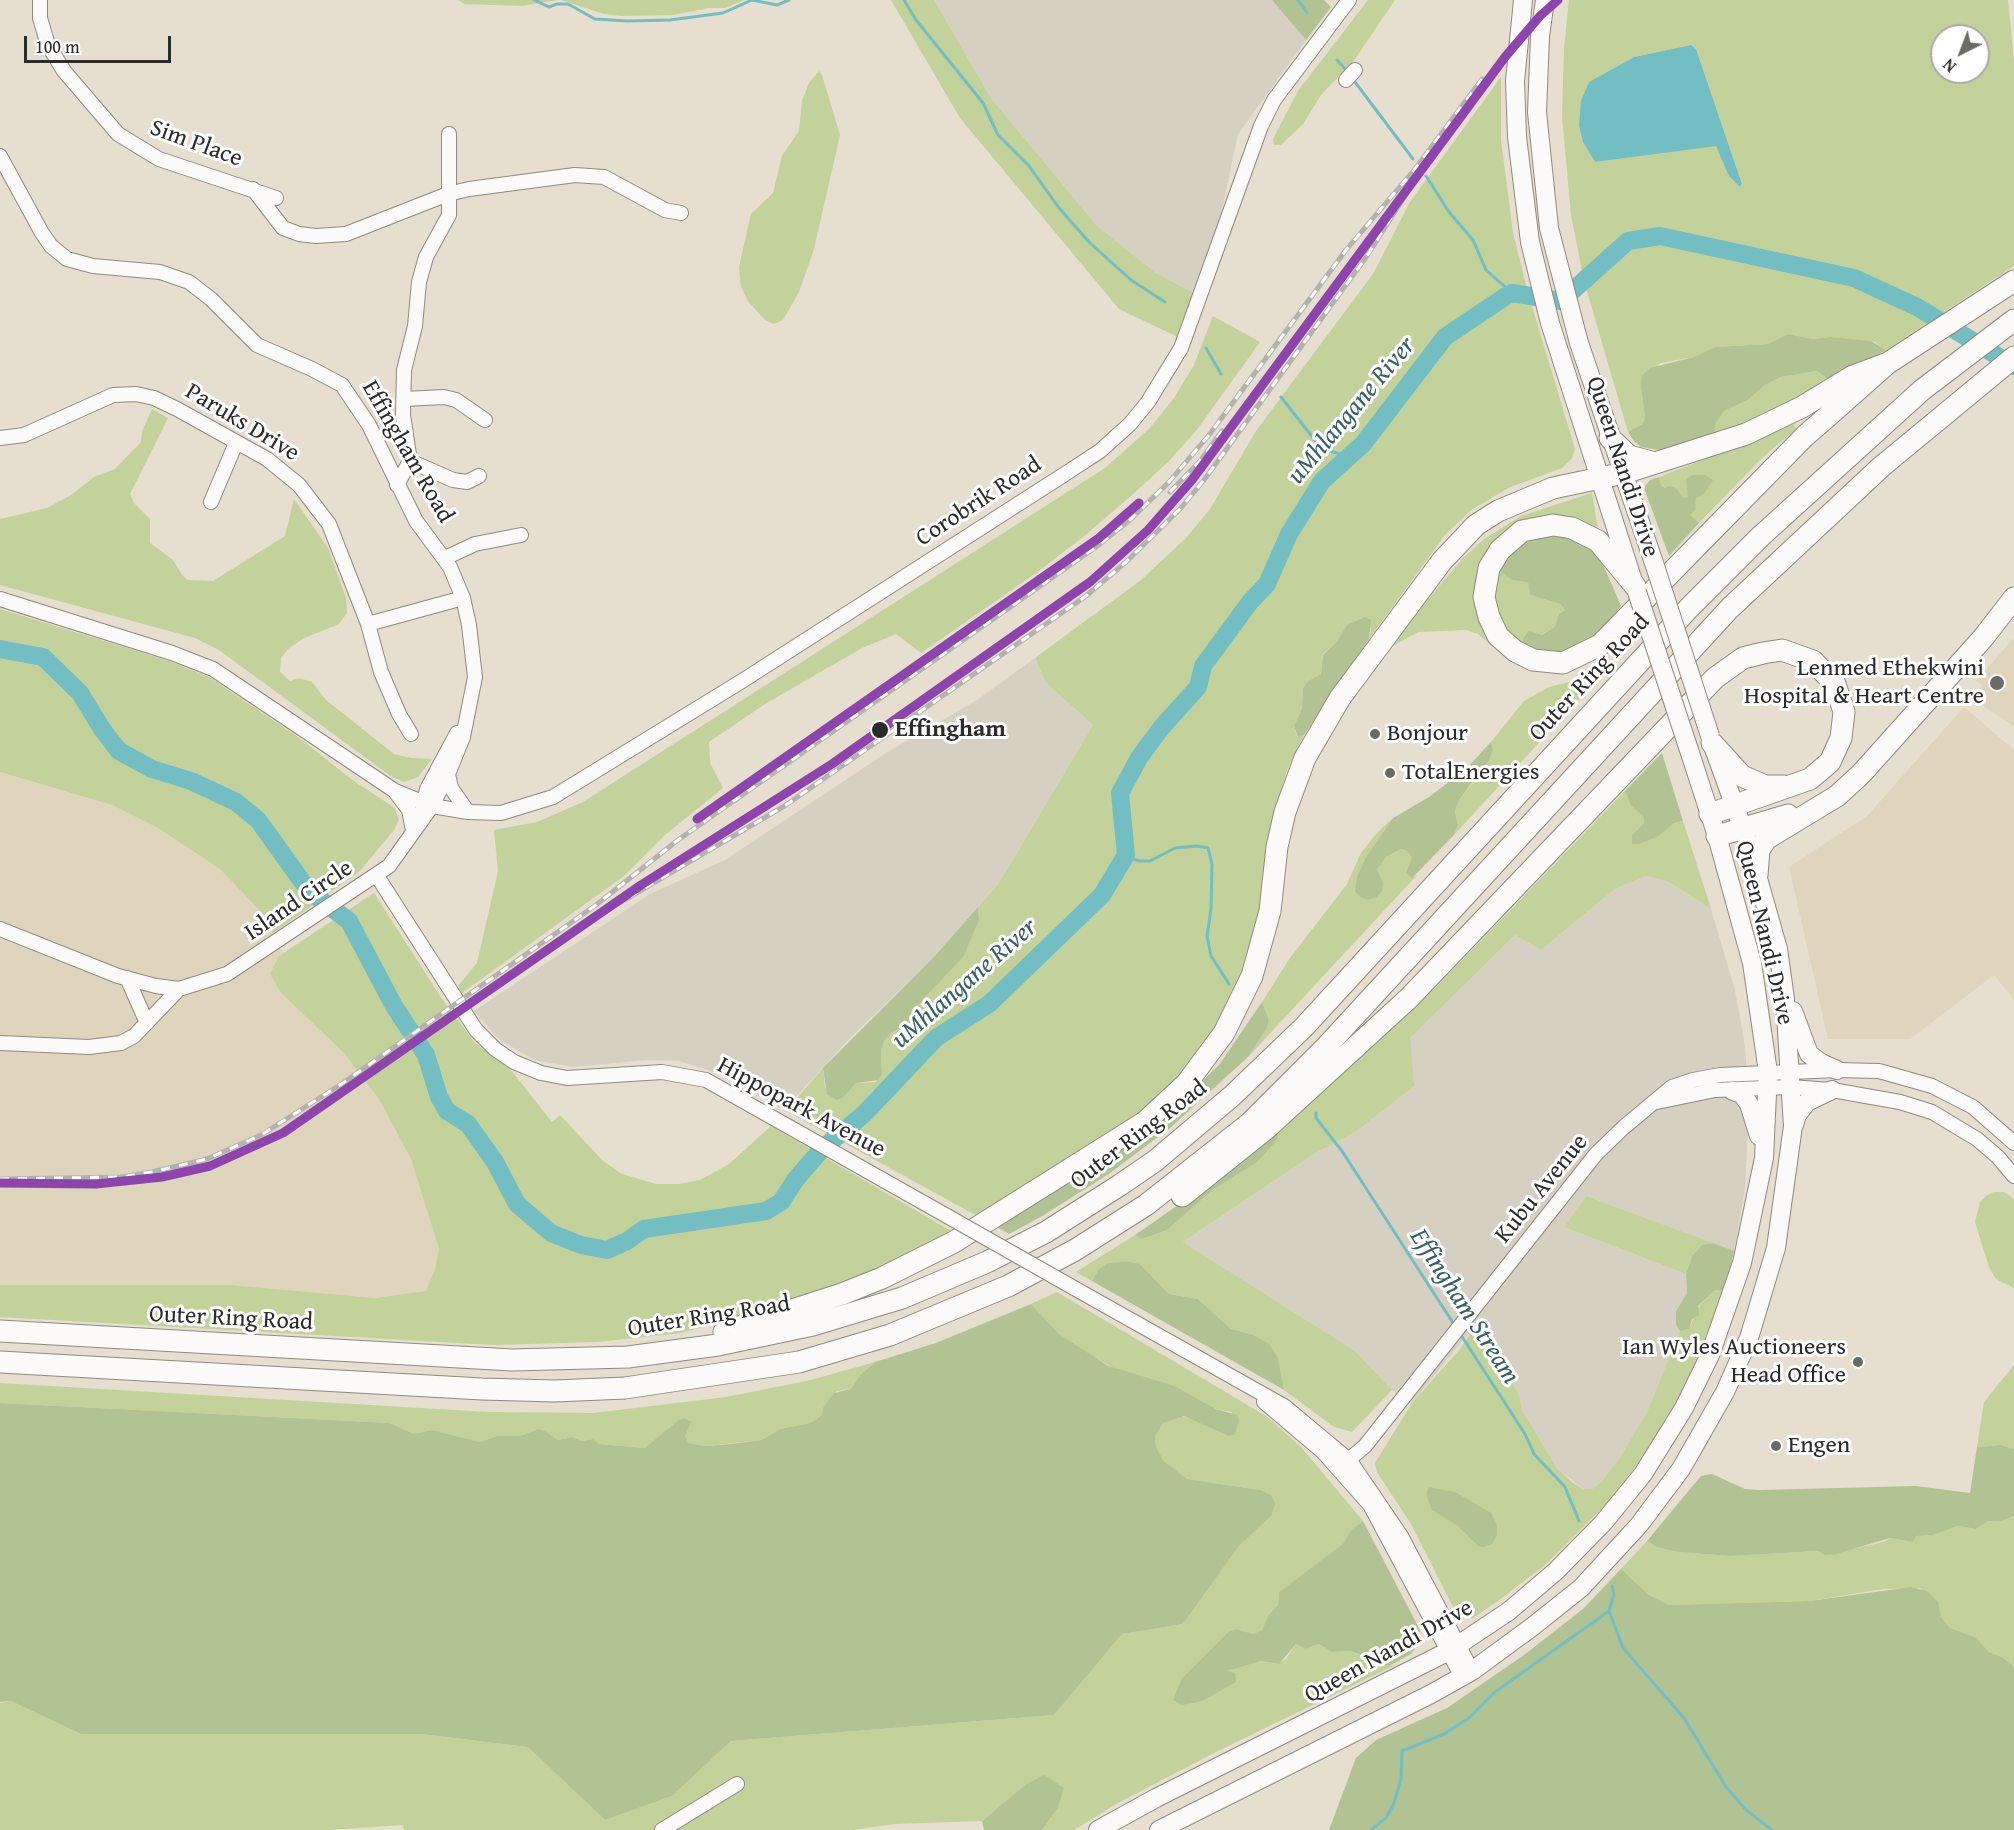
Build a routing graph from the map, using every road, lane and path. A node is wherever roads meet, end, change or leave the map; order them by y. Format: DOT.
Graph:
graph roads {
  1 [pos="40,0"];
  2 [pos="1349,0"];
  3 [pos="1523,0"];
  4 [pos="1545,0"];
  5 [pos="449,134"];
  6 [pos="0,156"];
  7 [pos="253,189"];
  8 [pos="448,194"];
  9 [pos="276,198"];
  10 [pos="681,213"];
  11 [pos="2014,281"];
  12 [pos="2010,322"];
  13 [pos="2014,357"];
  14 [pos="1893,360"];
  15 [pos="404,399"];
  16 [pos="485,420"];
  17 [pos="0,438"];
  18 [pos="1610,438"];
  19 [pos="236,443"];
  20 [pos="410,461"];
  21 [pos="1656,464"];
  22 [pos="1624,473"];
  23 [pos="479,476"];
  24 [pos="1600,478"];
  25 [pos="397,485"];
  26 [pos="211,501"];
  27 [pos="521,535"];
  28 [pos="445,558"];
  29 [pos="1636,589"];
  30 [pos="463,598"];
  31 [pos="2014,598"];
  32 [pos="0,599"];
  33 [pos="368,624"];
  34 [pos="467,716"];
  35 [pos="411,735"];
  36 [pos="1711,739"];
  37 [pos="448,774"];
  38 [pos="1793,786"];
  39 [pos="394,791"];
  40 [pos="427,805"];
  41 [pos="1735,806"];
  42 [pos="468,812"];
  43 [pos="1710,814"];
  44 [pos="1804,814"];
  45 [pos="417,825"];
  46 [pos="1743,829"];
  47 [pos="1717,836"];
  48 [pos="1757,875"];
  49 [pos="377,876"];
  50 [pos="0,929"];
  51 [pos="127,978"];
  52 [pos="178,989"];
  53 [pos="1785,999"];
  54 [pos="147,1023"];
  55 [pos="0,1043"];
  56 [pos="1837,1070"];
  57 [pos="1790,1079"];
  58 [pos="1767,1080"];
  59 [pos="1832,1090"];
  60 [pos="1733,1091"];
  61 [pos="1657,1102"];
  62 [pos="1793,1126"];
  63 [pos="2014,1143"];
  64 [pos="1764,1158"];
  65 [pos="2014,1176"];
  66 [pos="0,1331"];
  67 [pos="628,1357"];
  68 [pos="0,1362"];
  69 [pos="799,1362"];
  70 [pos="1345,1465"];
  71 [pos="1454,1648"];
  72 [pos="1467,1674"];
  73 [pos="737,1784"];
  74 [pos="662,1830"];
  75 [pos="1098,1830"];
  76 [pos="1159,1830"];
  1 -- 7 [label="street, Sim Place"];
  2 -- 42 [label="street, Corobrik Road"];
  3 -- 24 [label="main road, Queen Nandi Drive"];
  4 -- 18 [label="main road, Queen Nandi Drive"];
  5 -- 8 [label="street"];
  6 -- 25 [label="street, Effingham Road"];
  7 -- 8 [label="street"];
  7 -- 9 [label="street, Sim Place"];
  8 -- 10 [label="street"];
  8 -- 15 [label="street"];
  11 -- 14 [label="highway"];
  12 -- 67 [label="highway, Outer Ring Road"];
  13 -- 69 [label="highway"];
  14 -- 21 [label="highway"];
  14 -- 29 [label="highway"];
  15 -- 16 [label="street"];
  15 -- 20 [label="street"];
  17 -- 19 [label="street, Paruks Drive"];
  18 -- 21 [label="highway"];
  18 -- 22 [label="main road, Queen Nandi Drive"];
  19 -- 26 [label="street"];
  19 -- 33 [label="street, Paruks Drive"];
  20 -- 23 [label="street"];
  20 -- 25 [label="street"];
  21 -- 22 [label="highway"];
  22 -- 24 [label="highway"];
  22 -- 36 [label="main road, Queen Nandi Drive, bridge"];
  24 -- 29 [label="main road, Queen Nandi Drive"];
  24 -- 67 [label="highway"];
  25 -- 28 [label="street, Effingham Road"];
  27 -- 28 [label="street"];
  28 -- 30 [label="street, Effingham Road"];
  29 -- 43 [label="main road, Queen Nandi Drive, bridge"];
  30 -- 33 [label="street"];
  30 -- 34 [label="street, Effingham Road"];
  31 -- 44 [label="highway"];
  32 -- 39 [label="street"];
  33 -- 35 [label="street, Paruks Drive"];
  34 -- 37 [label="street, Effingham Road"];
  34 -- 40 [label="street, Effingham Road"];
  36 -- 38 [label="highway"];
  36 -- 41 [label="main road, Queen Nandi Drive"];
  37 -- 40 [label="street, Effingham Road"];
  37 -- 42 [label="street"];
  38 -- 41 [label="highway"];
  38 -- 69 [label="highway"];
  39 -- 40 [label="street, Corobrik Road"];
  39 -- 45 [label="street"];
  40 -- 42 [label="street, Corobrik Road"];
  40 -- 45 [label="street, Island Circle"];
  41 -- 43 [label="highway"];
  41 -- 46 [label="main road, Queen Nandi Drive"];
  43 -- 47 [label="main road, Queen Nandi Drive"];
  44 -- 46 [label="highway"];
  44 -- 48 [label="highway"];
  45 -- 49 [label="street, Island Circle"];
  46 -- 47 [label="highway"];
  46 -- 48 [label="main road, Queen Nandi Drive"];
  47 -- 58 [label="main road, Queen Nandi Drive"];
  48 -- 53 [label="main road, Queen Nandi Drive"];
  49 -- 52 [label="street, Island Circle"];
  49 -- 70 [label="street, Hippopark Avenue, bridge"];
  50 -- 51 [label="street, Island Circle"];
  51 -- 52 [label="street, Island Circle"];
  51 -- 54 [label="street"];
  52 -- 54 [label="street"];
  53 -- 56 [label="main road"];
  53 -- 57 [label="main road, Queen Nandi Drive"];
  54 -- 55 [label="street"];
  56 -- 57 [label="street"];
  56 -- 63 [label="street"];
  57 -- 58 [label="street"];
  57 -- 59 [label="street"];
  57 -- 62 [label="main road, Queen Nandi Drive"];
  58 -- 60 [label="street, Kubu Avenue"];
  58 -- 61 [label="street, Kubu Avenue"];
  58 -- 64 [label="main road, Queen Nandi Drive"];
  59 -- 62 [label="main road"];
  59 -- 65 [label="street"];
  60 -- 61 [label="street, Kubu Avenue"];
  60 -- 64 [label="main road"];
  61 -- 70 [label="street, Kubu Avenue"];
  62 -- 72 [label="main road, Queen Nandi Drive"];
  64 -- 71 [label="main road, Queen Nandi Drive"];
  66 -- 67 [label="highway, Outer Ring Road"];
  68 -- 69 [label="highway"];
  70 -- 71 [label="street, Hippopark Avenue"];
  71 -- 72 [label="street, Hippopark Avenue"];
  71 -- 75 [label="main road, Queen Nandi Drive"];
  72 -- 76 [label="main road, Queen Nandi Drive"];
  73 -- 74 [label="street"];
}
